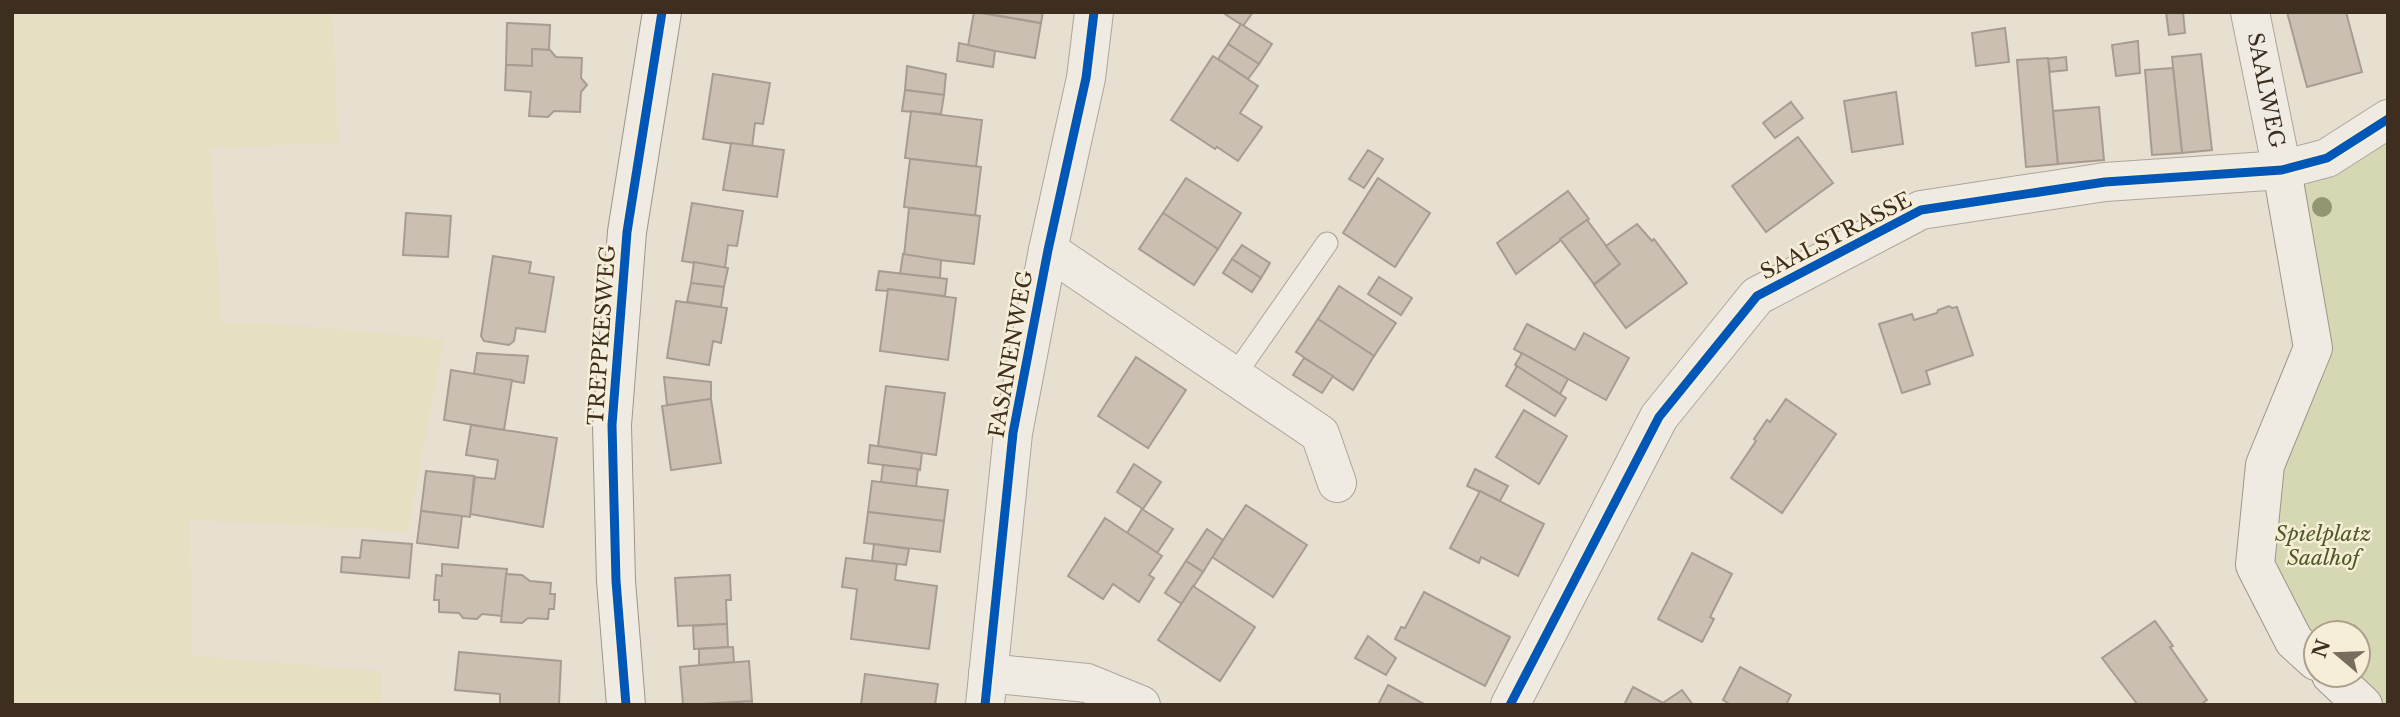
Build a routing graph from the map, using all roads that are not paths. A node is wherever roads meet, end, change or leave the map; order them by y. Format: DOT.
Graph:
graph roads {
  1 [pos="662,12"];
  2 [pos="1094,12"];
  3 [pos="2250,12"];
  4 [pos="2388,119"];
  5 [pos="2282,170"];
  6 [pos="1326,243"];
  7 [pos="1048,250"];
  8 [pos="1235,375"];
  9 [pos="1337,483"];
  10 [pos="2302,648"];
  11 [pos="986,689"];
  12 [pos="2346,689"];
  13 [pos="626,705"];
  14 [pos="1141,705"];
  15 [pos="1510,705"];
  16 [pos="2363,705"];
  1 -- 13 [label="street, TREPPKESWEG"];
  2 -- 7 [label="street, FASANENWEG"];
  3 -- 5 [label="street, SAALWEG"];
  4 -- 5 [label="street, SAALSTRASSE"];
  5 -- 10 [label="street, SAALWEG"];
  5 -- 15 [label="street, SAALSTRASSE"];
  6 -- 8 [label="lane"];
  7 -- 8 [label="street, FASANENWEG"];
  7 -- 11 [label="street, FASANENWEG"];
  8 -- 9 [label="street, FASANENWEG"];
  11 -- 14 [label="street, FASANENWEG"];
  12 -- 16 [label="street"];
}
